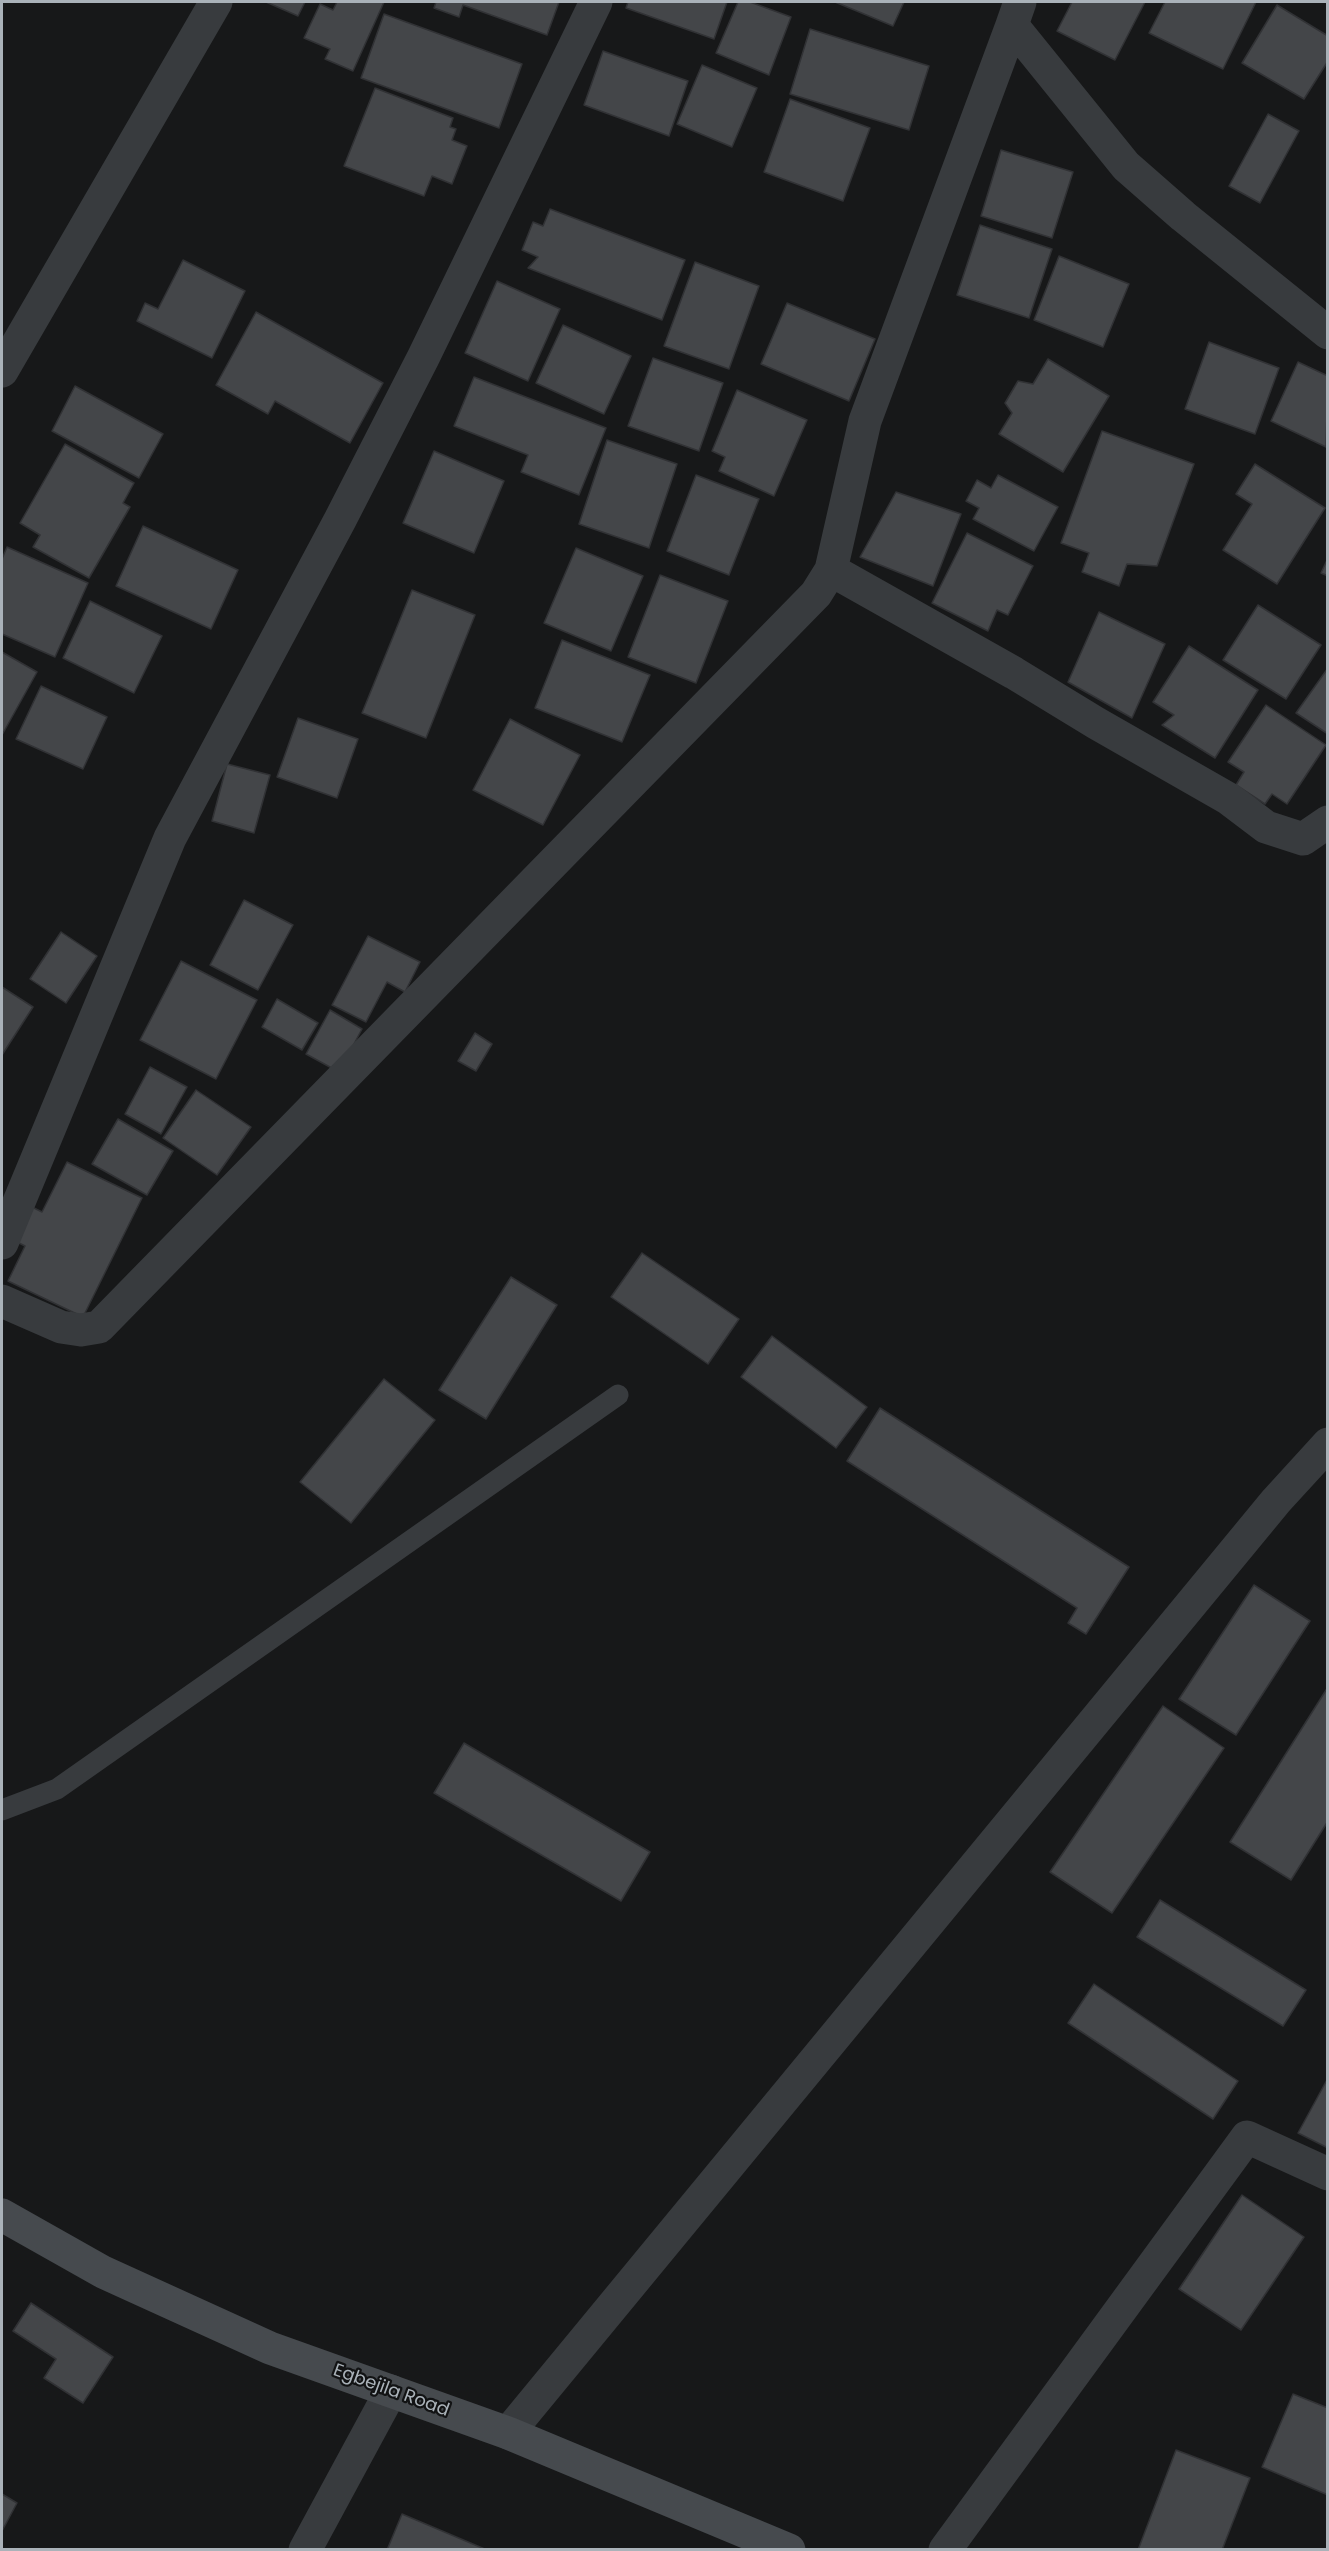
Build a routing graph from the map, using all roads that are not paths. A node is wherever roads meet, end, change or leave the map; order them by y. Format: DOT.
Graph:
graph roads {
  1 [pos="216,2"];
  2 [pos="596,2"];
  3 [pos="1016,14"];
  4 [pos="1328,333"];
  5 [pos="2,371"];
  6 [pos="831,570"];
  7 [pos="1319,839"];
  8 [pos="2,1243"];
  9 [pos="2,1301"];
  10 [pos="618,1395"];
  11 [pos="1328,1443"];
  12 [pos="2,1810"];
  13 [pos="1328,2174"];
  14 [pos="2,2215"];
  15 [pos="391,2391"];
  16 [pos="508,2433"];
  17 [pos="305,2550"];
  18 [pos="789,2550"];
  19 [pos="945,2550"];
  1 -- 5 [label="street"];
  2 -- 8 [label="street"];
  3 -- 4 [label="street"];
  3 -- 6 [label="street"];
  6 -- 7 [label="street"];
  6 -- 9 [label="street"];
  10 -- 12 [label="lane"];
  11 -- 16 [label="street"];
  13 -- 19 [label="street"];
  14 -- 15 [label="street, Egbejila Road"];
  15 -- 16 [label="street, Egbejila Road"];
  15 -- 17 [label="street"];
  16 -- 18 [label="street, Egbejila Road"];
}
